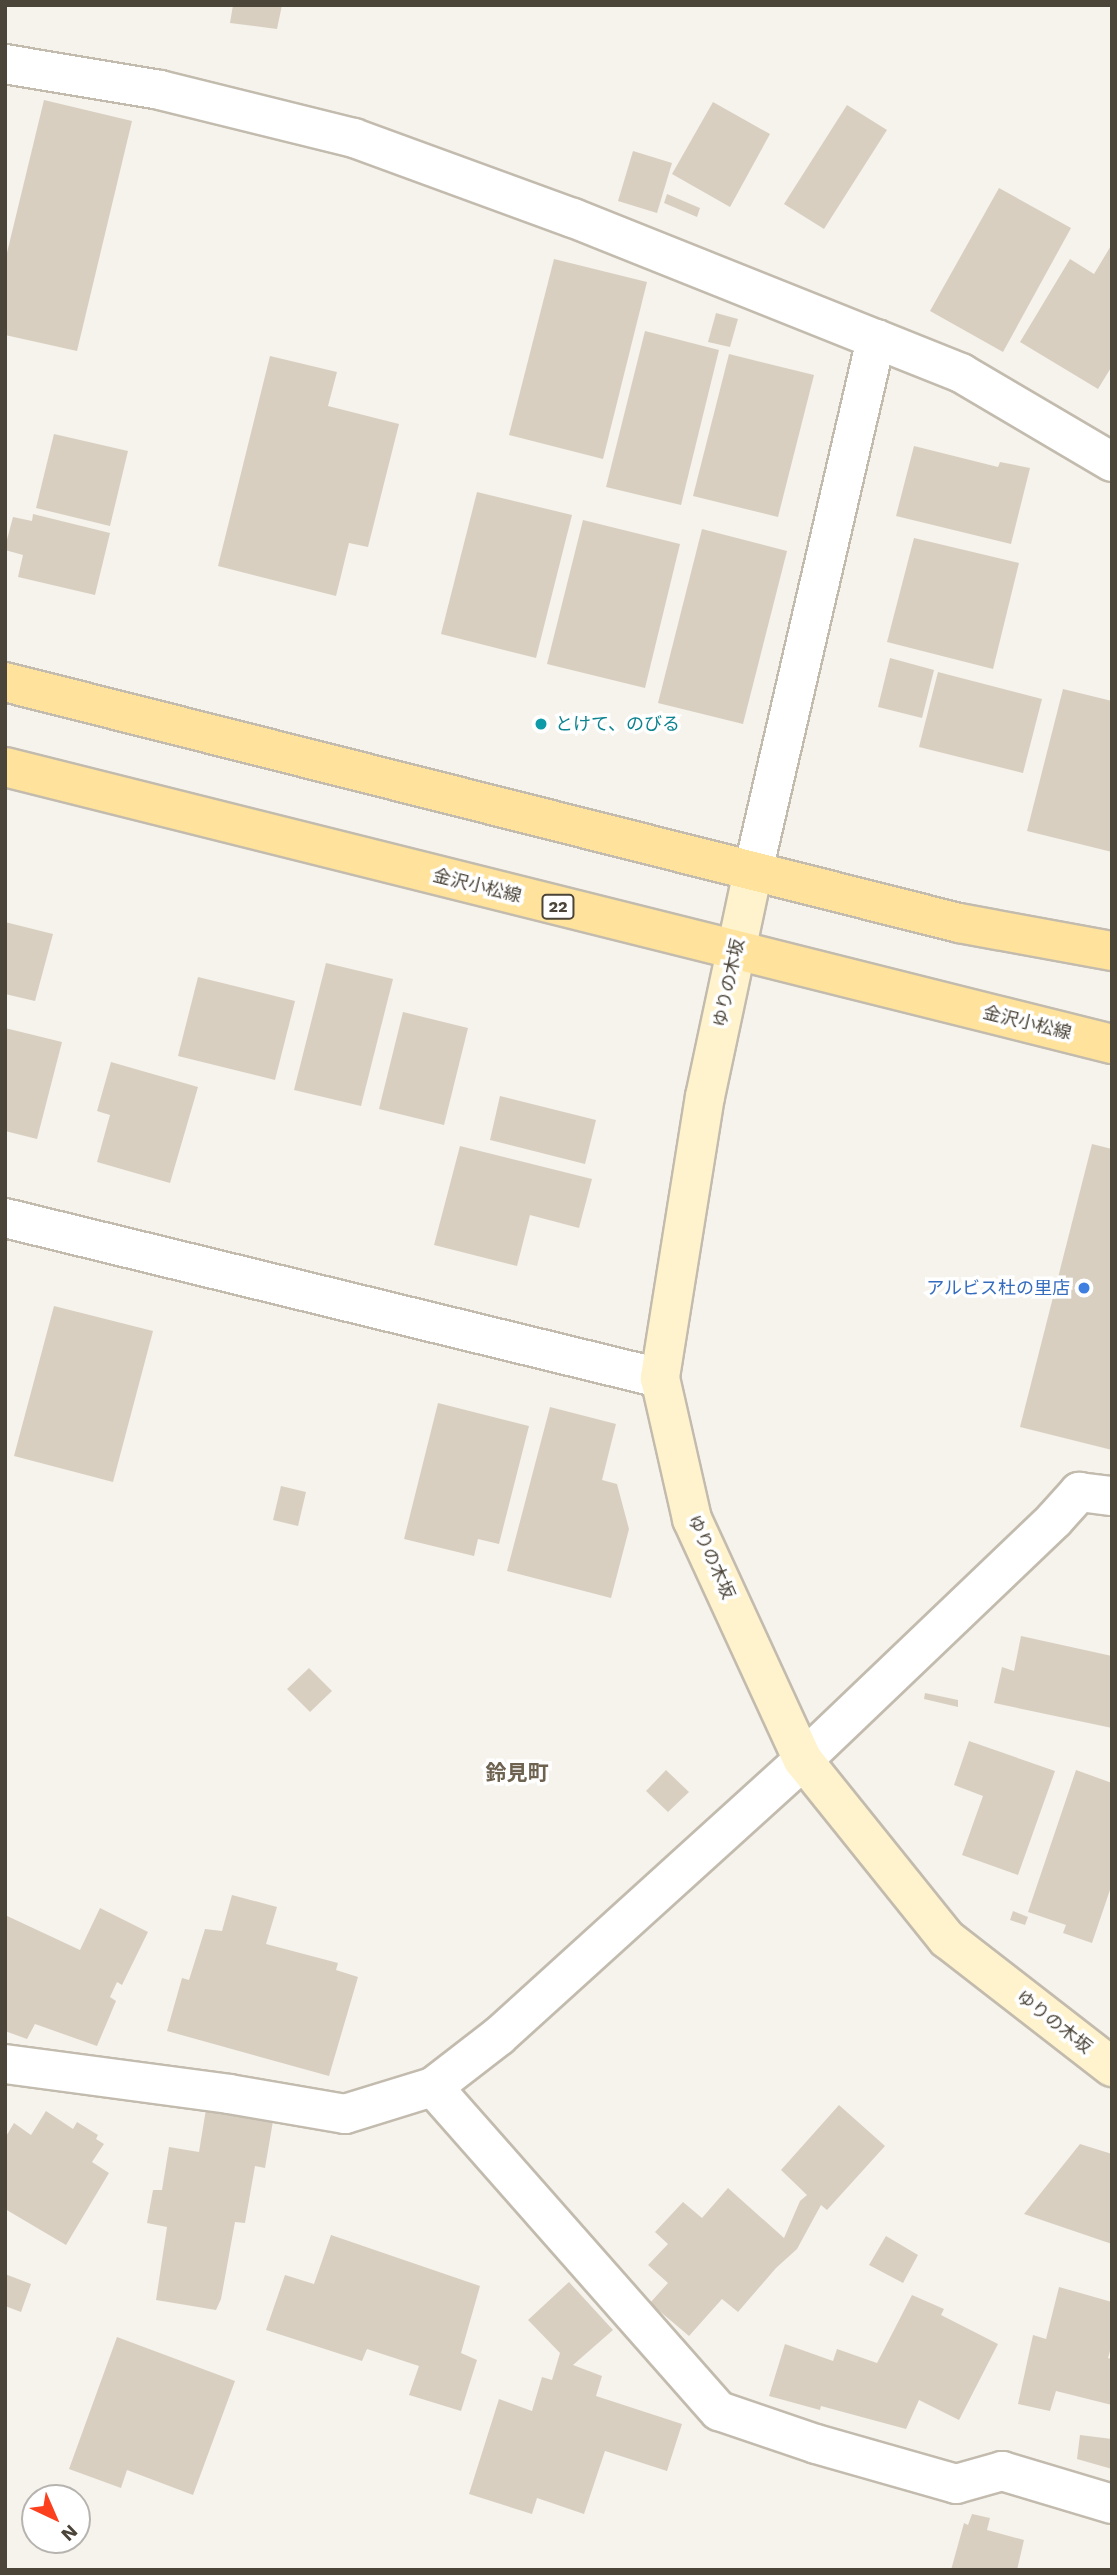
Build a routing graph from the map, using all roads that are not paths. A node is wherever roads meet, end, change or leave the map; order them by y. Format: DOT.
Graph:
graph roads {
  1 [pos="5,64"];
  2 [pos="876,339"];
  3 [pos="1112,462"];
  4 [pos="5,682"];
  5 [pos="5,767"];
  6 [pos="753,871"];
  7 [pos="1112,951"];
  8 [pos="735,952"];
  9 [pos="1112,1044"];
  10 [pos="5,1218"];
  11 [pos="660,1378"];
  12 [pos="1112,1496"];
  13 [pos="803,1759"];
  14 [pos="5,2064"];
  15 [pos="1112,2067"];
  16 [pos="433,2087"];
  17 [pos="1112,2504"];
  1 -- 2 [label="street"];
  2 -- 3 [label="street"];
  2 -- 6 [label="street"];
  4 -- 6 [label="main road"];
  5 -- 8 [label="main road, 金沢小松線 / 22"];
  6 -- 7 [label="main road"];
  6 -- 8 [label="street, ゆりの木坂"];
  8 -- 9 [label="main road, 金沢小松線 / 22"];
  8 -- 11 [label="street, ゆりの木坂"];
  10 -- 11 [label="street"];
  11 -- 13 [label="street, ゆりの木坂"];
  12 -- 13 [label="street"];
  13 -- 15 [label="street, ゆりの木坂"];
  13 -- 16 [label="street"];
  14 -- 16 [label="street"];
  16 -- 17 [label="street"];
}
